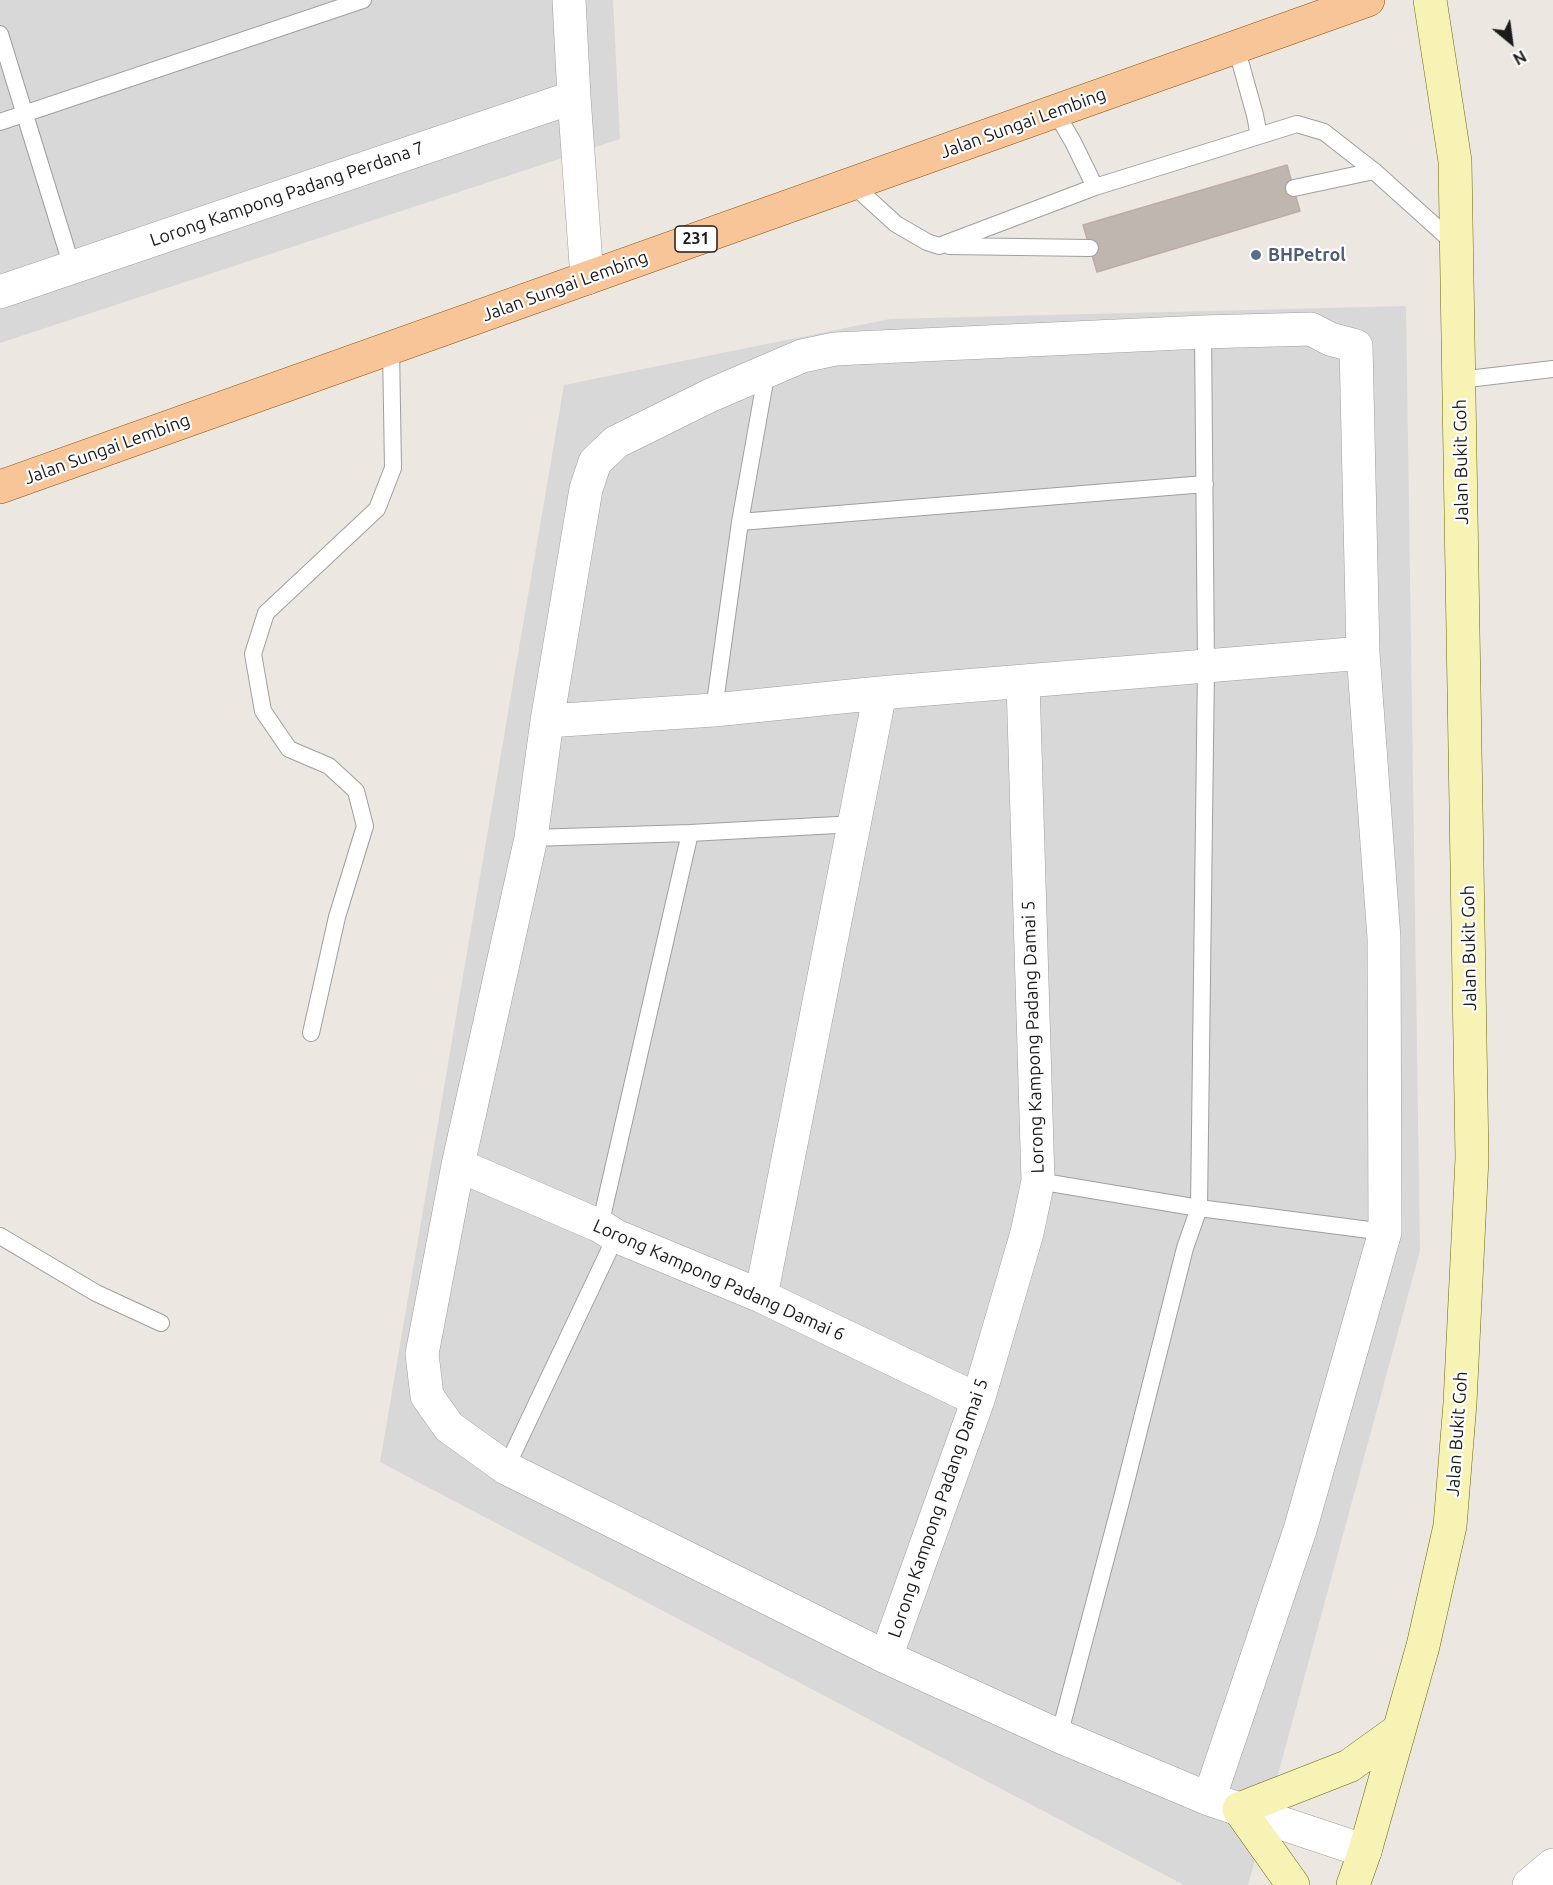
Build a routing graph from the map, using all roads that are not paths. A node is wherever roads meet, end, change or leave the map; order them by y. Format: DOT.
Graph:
graph roads {
  1 [pos="363,0"];
  2 [pos="569,0"];
  3 [pos="1368,0"];
  4 [pos="1430,0"];
  5 [pos="0,34"];
  6 [pos="1236,47"];
  7 [pos="574,97"];
  8 [pos="1055,111"];
  9 [pos="25,114"];
  10 [pos="0,122"];
  11 [pos="1258,136"];
  12 [pos="1374,171"];
  13 [pos="852,184"];
  14 [pos="1095,187"];
  15 [pos="1294,188"];
  16 [pos="939,246"];
  17 [pos="1457,247"];
  18 [pos="1090,248"];
  19 [pos="72,267"];
  20 [pos="586,278"];
  21 [pos="0,292"];
  22 [pos="1203,332"];
  23 [pos="391,348"];
  24 [pos="768,369"];
  25 [pos="1553,369"];
  26 [pos="1459,380"];
  27 [pos="1205,484"];
  28 [pos="0,488"];
  29 [pos="740,522"];
  30 [pos="1363,653"];
  31 [pos="1206,667"];
  32 [pos="1023,682"];
  33 [pos="880,693"];
  34 [pos="714,710"];
  35 [pos="547,721"];
  36 [pos="855,824"];
  37 [pos="690,833"];
  38 [pos="531,838"];
  39 [pos="310,1033"];
  40 [pos="458,1165"];
  41 [pos="1038,1181"];
  42 [pos="1199,1208"];
  43 [pos="608,1231"];
  44 [pos="1385,1232"];
  45 [pos="0,1236"];
  46 [pos="761,1296"];
  47 [pos="161,1323"];
  48 [pos="978,1400"];
  49 [pos="506,1468"];
  50 [pos="886,1656"];
  51 [pos="1399,1730"];
  52 [pos="1059,1736"];
  53 [pos="1224,1804"];
  54 [pos="1365,1851"];
  55 [pos="1553,1865"];
  56 [pos="1293,1885"];
  57 [pos="1353,1885"];
  58 [pos="1529,1885"];
  1 -- 9 [label="lane"];
  2 -- 7 [label="street"];
  3 -- 6 [label="main road, Jalan Sungai Lembing / 231"];
  4 -- 17 [label="main road, Jalan Bukit Goh"];
  5 -- 9 [label="lane"];
  6 -- 8 [label="main road, Jalan Sungai Lembing / 231"];
  6 -- 11 [label="lane"];
  7 -- 19 [label="street, Lorong Kampong Padang Perdana 7"];
  7 -- 20 [label="street"];
  8 -- 13 [label="main road, Jalan Sungai Lembing / 231"];
  8 -- 14 [label="lane"];
  9 -- 10 [label="lane"];
  9 -- 19 [label="lane"];
  11 -- 12 [label="lane"];
  11 -- 14 [label="lane"];
  12 -- 15 [label="lane"];
  12 -- 17 [label="lane"];
  13 -- 16 [label="lane"];
  13 -- 20 [label="main road, Jalan Sungai Lembing / 231"];
  14 -- 16 [label="lane"];
  16 -- 18 [label="lane"];
  17 -- 26 [label="main road, Jalan Bukit Goh"];
  19 -- 21 [label="street, Lorong Kampong Padang Perdana 7"];
  20 -- 23 [label="main road, Jalan Sungai Lembing / 231"];
  22 -- 24 [label="street"];
  22 -- 27 [label="lane"];
  22 -- 30 [label="street"];
  23 -- 28 [label="main road, Jalan Sungai Lembing / 231"];
  23 -- 39 [label="lane"];
  24 -- 29 [label="lane"];
  24 -- 35 [label="street"];
  25 -- 26 [label="lane"];
  26 -- 51 [label="main road, Jalan Bukit Goh"];
  27 -- 29 [label="lane"];
  27 -- 31 [label="lane"];
  29 -- 34 [label="lane"];
  30 -- 31 [label="street"];
  30 -- 44 [label="street"];
  31 -- 32 [label="street"];
  31 -- 42 [label="lane"];
  32 -- 33 [label="street"];
  32 -- 41 [label="street, Lorong Kampong Padang Damai 5"];
  33 -- 34 [label="street"];
  33 -- 36 [label="street"];
  34 -- 35 [label="street"];
  35 -- 38 [label="street"];
  36 -- 37 [label="lane"];
  36 -- 46 [label="street"];
  37 -- 38 [label="lane"];
  37 -- 43 [label="lane"];
  38 -- 40 [label="street"];
  40 -- 43 [label="street, Lorong Kampong Padang Damai 6"];
  40 -- 49 [label="street"];
  41 -- 42 [label="lane"];
  41 -- 48 [label="street, Lorong Kampong Padang Damai 5"];
  42 -- 44 [label="lane"];
  42 -- 52 [label="lane"];
  43 -- 46 [label="street, Lorong Kampong Padang Damai 6"];
  43 -- 49 [label="lane"];
  44 -- 53 [label="street"];
  45 -- 47 [label="lane"];
  46 -- 48 [label="street, Lorong Kampong Padang Damai 6"];
  48 -- 50 [label="street, Lorong Kampong Padang Damai 5"];
  49 -- 50 [label="street"];
  50 -- 52 [label="street"];
  51 -- 53 [label="main road"];
  51 -- 54 [label="main road, Jalan Bukit Goh"];
  52 -- 53 [label="street"];
  53 -- 54 [label="street"];
  53 -- 56 [label="main road"];
  54 -- 57 [label="main road, Jalan Bukit Goh"];
  55 -- 58 [label="street"];
}
